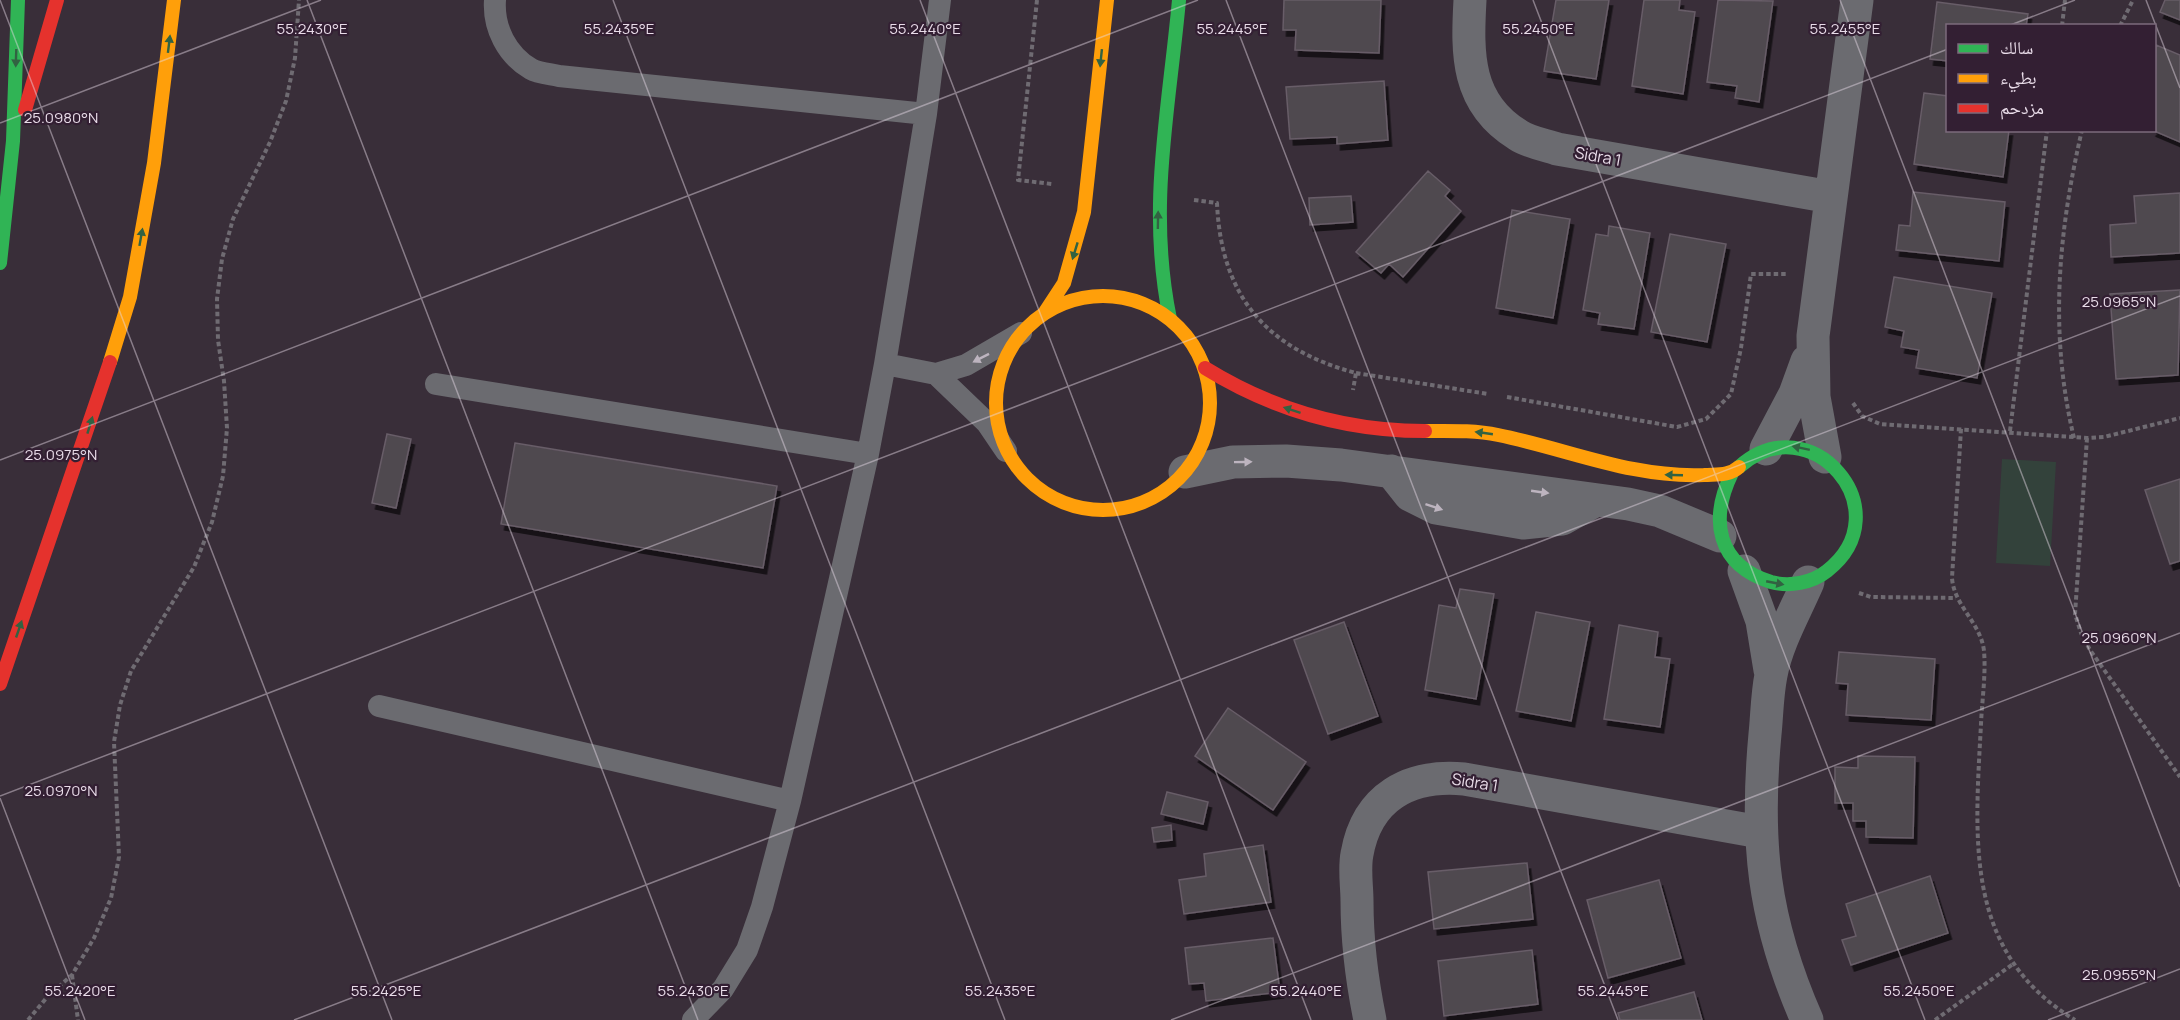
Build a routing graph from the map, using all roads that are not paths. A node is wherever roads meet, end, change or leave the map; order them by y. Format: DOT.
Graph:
graph roads {
  1 [pos="18,0"];
  2 [pos="57,0"];
  3 [pos="174,0"];
  4 [pos="495,0"];
  5 [pos="940,0"];
  6 [pos="1107,0"];
  7 [pos="1179,0"];
  8 [pos="1470,0"];
  9 [pos="1857,0"];
  10 [pos="926,114"];
  11 [pos="14,141"];
  12 [pos="1831,197"];
  13 [pos="0,263"];
  14 [pos="1045,312"];
  15 [pos="1170,319"];
  16 [pos="1021,333"];
  17 [pos="1813,336"];
  18 [pos="885,364"];
  19 [pos="1205,368"];
  20 [pos="936,374"];
  21 [pos="436,384"];
  22 [pos="1766,449"];
  23 [pos="1006,451"];
  24 [pos="868,454"];
  25 [pos="1825,457"];
  26 [pos="1185,472"];
  27 [pos="1732,473"];
  28 [pos="1720,536"];
  29 [pos="1744,571"];
  30 [pos="1820,576"];
  31 [pos="1771,675"];
  32 [pos="0,684"];
  33 [pos="379,706"];
  34 [pos="790,801"];
  35 [pos="1760,832"];
  36 [pos="693,1020"];
  37 [pos="1370,1020"];
  38 [pos="1807,1020"];
  1 -- 11 [label="street, one-way"];
  2 -- 11 [label="street"];
  32 -- 3 [label="street, one-way"];
  4 -- 10 [label="lane"];
  5 -- 10 [label="lane"];
  6 -- 14 [label="street, one-way"];
  15 -- 7 [label="street, one-way"];
  8 -- 12 [label="street, Sidra 1"];
  9 -- 12 [label="street"];
  10 -- 18 [label="lane"];
  11 -- 13 [label="street"];
  12 -- 17 [label="street"];
  14 -- 15 [label="street"];
  14 -- 16 [label="street"];
  15 -- 19 [label="street"];
  16 -- 20 [label="lane, one-way"];
  16 -- 23 [label="street"];
  17 -- 22 [label="street"];
  17 -- 25 [label="street"];
  18 -- 20 [label="lane"];
  18 -- 24 [label="lane"];
  19 -- 26 [label="street"];
  27 -- 19 [label="street, one-way"];
  20 -- 23 [label="lane"];
  21 -- 24 [label="lane"];
  25 -- 22 [label="street, one-way"];
  22 -- 27 [label="street"];
  23 -- 26 [label="street"];
  24 -- 34 [label="lane"];
  25 -- 30 [label="street"];
  26 -- 28 [label="street, one-way"];
  27 -- 28 [label="street"];
  28 -- 29 [label="street"];
  29 -- 30 [label="street, one-way"];
  29 -- 31 [label="street"];
  30 -- 31 [label="street"];
  31 -- 35 [label="street"];
  33 -- 34 [label="lane"];
  34 -- 36 [label="lane"];
  35 -- 37 [label="street, Sidra 1"];
  35 -- 38 [label="street"];
}
